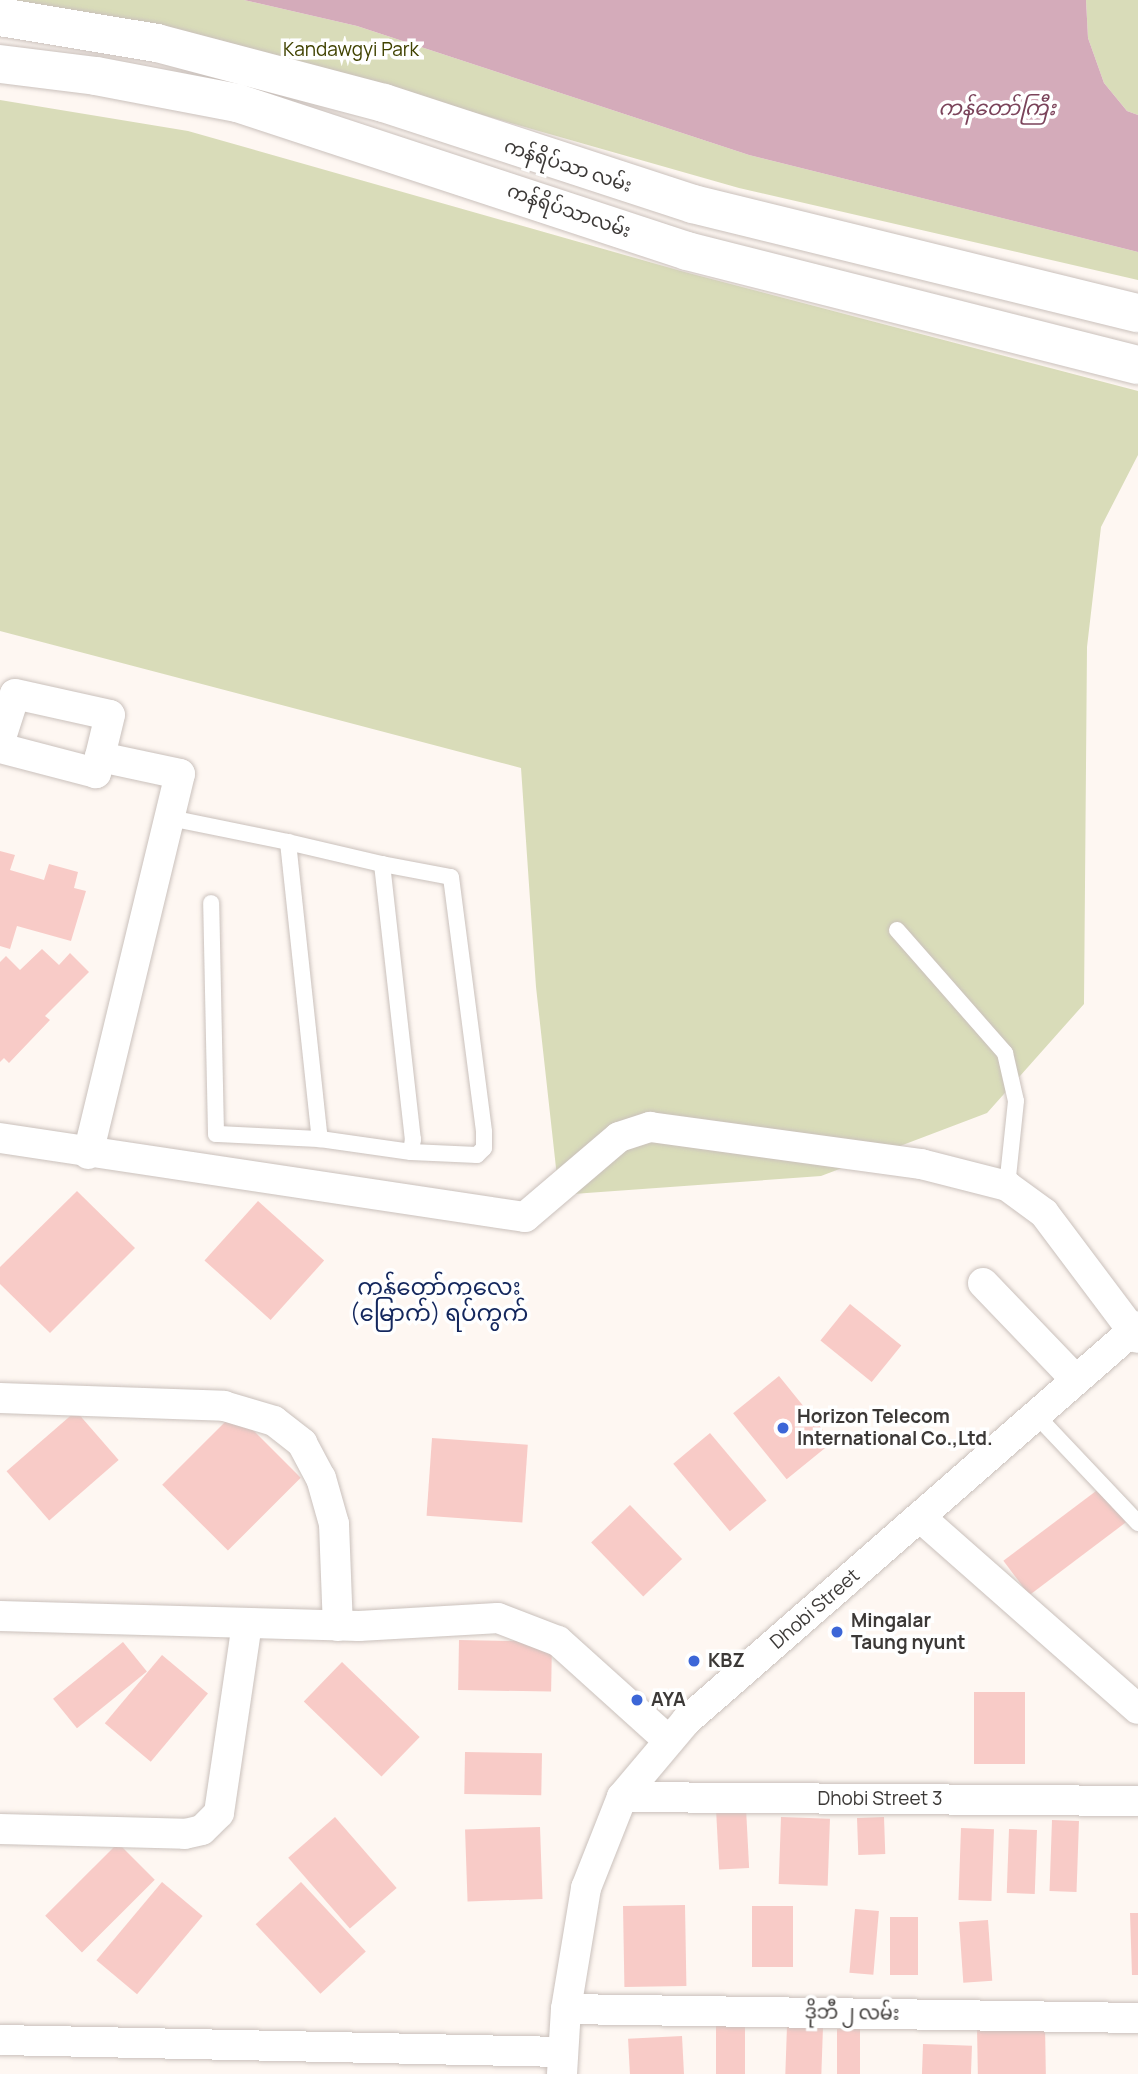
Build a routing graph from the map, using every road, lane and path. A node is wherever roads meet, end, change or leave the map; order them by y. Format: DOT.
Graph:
graph roads {
  1 [pos="0,17"];
  2 [pos="0,64"];
  3 [pos="1138,313"];
  4 [pos="1138,365"];
  5 [pos="0,741"];
  6 [pos="0,748"];
  7 [pos="100,757"];
  8 [pos="170,818"];
  9 [pos="288,842"];
  10 [pos="382,864"];
  11 [pos="211,903"];
  12 [pos="897,930"];
  13 [pos="0,1138"];
  14 [pos="320,1139"];
  15 [pos="411,1152"];
  16 [pos="88,1154"];
  17 [pos="1007,1186"];
  18 [pos="983,1283"];
  19 [pos="1136,1332"];
  20 [pos="1076,1380"];
  21 [pos="0,1398"];
  22 [pos="1036,1415"];
  23 [pos="920,1517"];
  24 [pos="1138,1523"];
  25 [pos="0,1616"];
  26 [pos="247,1624"];
  27 [pos="338,1626"];
  28 [pos="1138,1709"];
  29 [pos="669,1741"];
  30 [pos="622,1797"];
  31 [pos="1138,1801"];
  32 [pos="0,1829"];
  33 [pos="566,2009"];
  34 [pos="1138,2018"];
  35 [pos="0,2040"];
  36 [pos="562,2063"];
  1 -- 3 [label="main road, ကန်ရိပ်သာ လမ်း"];
  2 -- 4 [label="main road, ကန်ရိပ်သာလမ်း"];
  5 -- 7 [label="street"];
  6 -- 7 [label="street"];
  7 -- 8 [label="street"];
  8 -- 9 [label="lane"];
  8 -- 16 [label="street"];
  9 -- 10 [label="lane"];
  9 -- 14 [label="lane"];
  10 -- 15 [label="lane"];
  10 -- 15 [label="lane"];
  11 -- 14 [label="lane"];
  12 -- 17 [label="lane"];
  13 -- 16 [label="street"];
  14 -- 15 [label="lane"];
  16 -- 17 [label="street"];
  17 -- 19 [label="street"];
  18 -- 20 [label="street"];
  19 -- 20 [label="street, Dhobi Street"];
  20 -- 22 [label="street, Dhobi Street"];
  21 -- 27 [label="street"];
  22 -- 23 [label="street, Dhobi Street"];
  22 -- 24 [label="lane"];
  23 -- 28 [label="street"];
  23 -- 29 [label="street, Dhobi Street"];
  25 -- 26 [label="street"];
  26 -- 27 [label="street"];
  26 -- 32 [label="street"];
  27 -- 29 [label="street"];
  29 -- 30 [label="street, Dhobi Street"];
  30 -- 31 [label="street, Dhobi Street 3"];
  30 -- 33 [label="street, Dhobi Street"];
  33 -- 34 [label="street, ဒိုဘီ ၂ လမ်း"];
  33 -- 36 [label="street, Dhobi Street"];
  35 -- 36 [label="street"];
}
